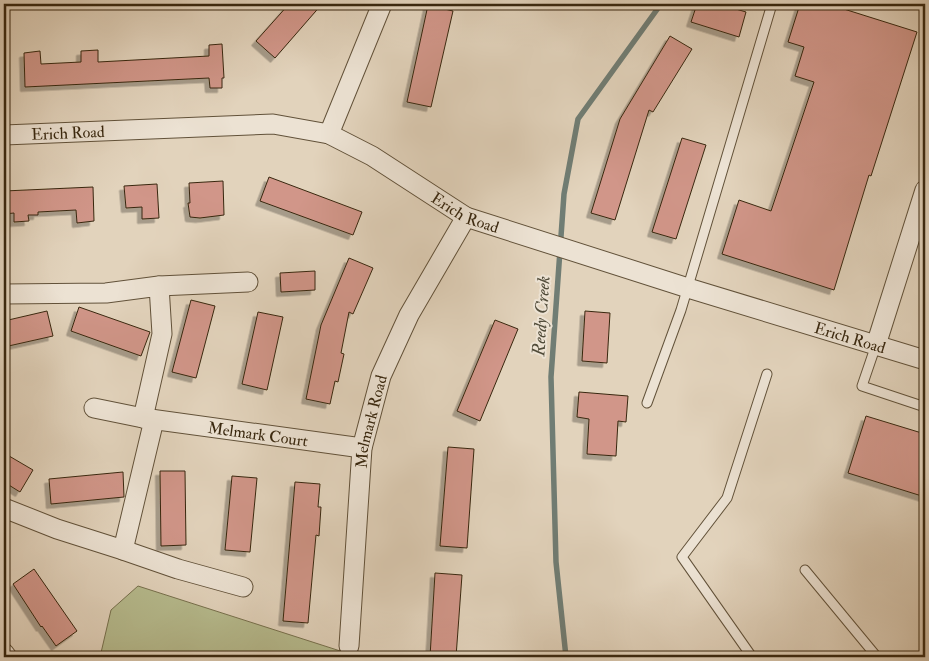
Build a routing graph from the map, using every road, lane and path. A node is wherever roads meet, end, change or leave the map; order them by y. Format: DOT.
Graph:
graph roads {
  1 [pos="382,4"];
  2 [pos="772,4"];
  3 [pos="330,134"];
  4 [pos="4,135"];
  5 [pos="925,190"];
  6 [pos="466,217"];
  7 [pos="248,282"];
  8 [pos="160,286"];
  9 [pos="688,288"];
  10 [pos="4,294"];
  11 [pos="876,345"];
  12 [pos="925,360"];
  13 [pos="767,374"];
  14 [pos="647,403"];
  15 [pos="925,407"];
  16 [pos="94,408"];
  17 [pos="148,419"];
  18 [pos="362,448"];
  19 [pos="4,508"];
  20 [pos="123,550"];
  21 [pos="805,570"];
  22 [pos="243,587"];
  23 [pos="349,646"];
  24 [pos="4,653"];
  25 [pos="7,657"];
  26 [pos="752,657"];
  27 [pos="877,657"];
  1 -- 3 [label="street"];
  2 -- 9 [label="lane"];
  3 -- 4 [label="street, Erich Road"];
  3 -- 6 [label="street, Erich Road"];
  5 -- 11 [label="street"];
  6 -- 9 [label="street, Erich Road"];
  6 -- 18 [label="street, Melmark Road"];
  7 -- 8 [label="street"];
  8 -- 10 [label="street"];
  8 -- 17 [label="street"];
  9 -- 11 [label="street, Erich Road"];
  9 -- 14 [label="lane"];
  11 -- 12 [label="street, Erich Road"];
  11 -- 15 [label="lane"];
  13 -- 26 [label="lane"];
  16 -- 17 [label="street, Melmark Court"];
  17 -- 18 [label="street, Melmark Court"];
  17 -- 20 [label="street"];
  18 -- 23 [label="street, Melmark Road"];
  19 -- 20 [label="street"];
  20 -- 22 [label="street"];
  21 -- 27 [label="lane"];
  24 -- 25 [label="street"];
}
